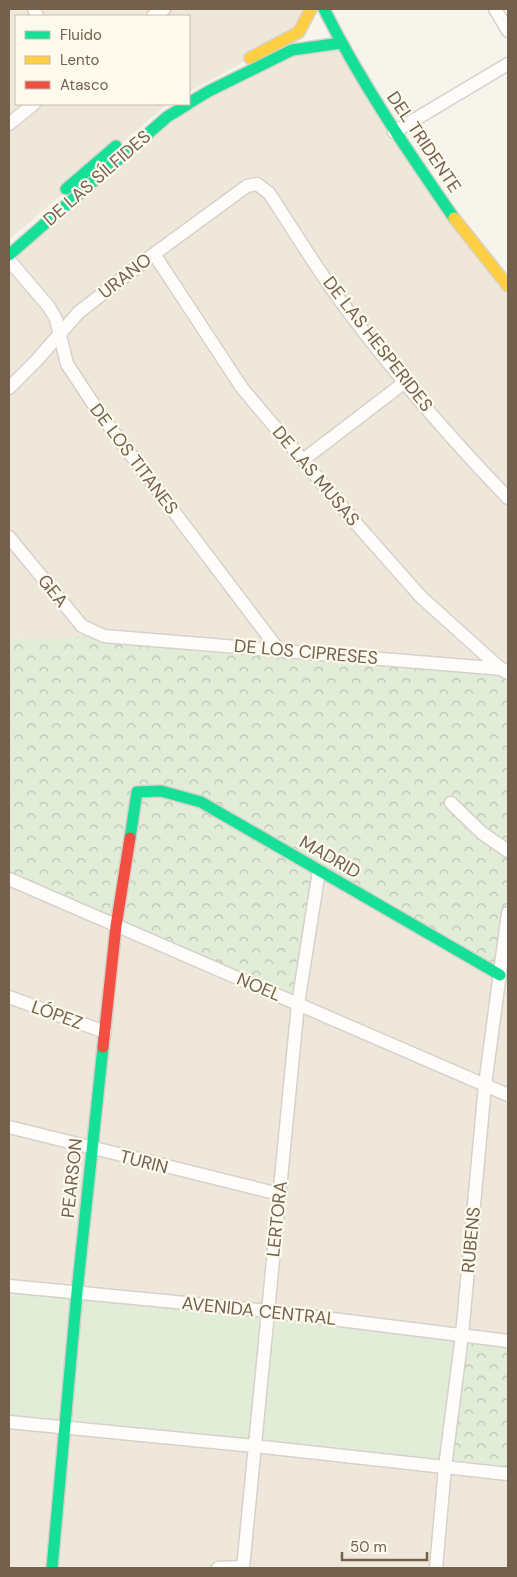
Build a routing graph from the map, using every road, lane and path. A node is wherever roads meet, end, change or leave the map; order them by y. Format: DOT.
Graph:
graph roads {
  1 [pos="311,9"];
  2 [pos="324,9"];
  3 [pos="495,9"];
  4 [pos="508,31"];
  5 [pos="341,43"];
  6 [pos="508,64"];
  7 [pos="190,91"];
  8 [pos="190,103"];
  9 [pos="33,105"];
  10 [pos="166,105"];
  11 [pos="186,105"];
  12 [pos="9,124"];
  13 [pos="394,132"];
  14 [pos="257,184"];
  15 [pos="9,240"];
  16 [pos="9,254"];
  17 [pos="154,254"];
  18 [pos="9,260"];
  19 [pos="508,286"];
  20 [pos="60,333"];
  21 [pos="405,382"];
  22 [pos="9,388"];
  23 [pos="303,460"];
  24 [pos="508,498"];
  25 [pos="9,537"];
  26 [pos="104,636"];
  27 [pos="278,650"];
  28 [pos="506,671"];
  29 [pos="136,792"];
  30 [pos="451,803"];
  31 [pos="508,851"];
  32 [pos="319,871"];
  33 [pos="9,879"];
  34 [pos="508,913"];
  35 [pos="116,926"];
  36 [pos="500,975"];
  37 [pos="9,997"];
  38 [pos="298,1004"];
  39 [pos="105,1032"];
  40 [pos="485,1085"];
  41 [pos="508,1095"];
  42 [pos="9,1127"];
  43 [pos="92,1149"];
  44 [pos="279,1194"];
  45 [pos="9,1286"];
  46 [pos="77,1292"];
  47 [pos="268,1311"];
  48 [pos="462,1335"];
  49 [pos="508,1340"];
  50 [pos="9,1422"];
  51 [pos="65,1427"];
  52 [pos="254,1446"];
  53 [pos="445,1467"];
  54 [pos="508,1474"];
  55 [pos="52,1568"];
  56 [pos="218,1568"];
  57 [pos="243,1568"];
  58 [pos="436,1568"];
  1 -- 7 [label="street"];
  2 -- 5 [label="street, DEL TRIDENTE"];
  3 -- 4 [label="street"];
  5 -- 8 [label="street, DE LAS SÍLFIDES"];
  5 -- 13 [label="street, DEL TRIDENTE"];
  6 -- 13 [label="street"];
  9 -- 12 [label="street"];
  10 -- 15 [label="street, DE LAS SÍLFIDES"];
  11 -- 16 [label="street, DE LAS SÍLFIDES"];
  13 -- 19 [label="street, DEL TRIDENTE"];
  14 -- 17 [label="street, URANO"];
  14 -- 21 [label="street, DE LAS HESPERIDES"];
  17 -- 20 [label="street, URANO"];
  17 -- 23 [label="street, DE LAS MUSAS"];
  18 -- 20 [label="street, DE LOS TITANES"];
  20 -- 22 [label="street, URANO"];
  20 -- 27 [label="street, DE LOS TITANES"];
  21 -- 23 [label="street"];
  21 -- 24 [label="street, DE LAS HESPERIDES"];
  23 -- 28 [label="street, DE LAS MUSAS"];
  25 -- 26 [label="street, GEA"];
  26 -- 27 [label="street, DE LOS CIPRESES"];
  27 -- 28 [label="street, DE LOS CIPRESES"];
  29 -- 32 [label="street, MADRID"];
  29 -- 35 [label="street, PEARSON"];
  30 -- 31 [label="street"];
  32 -- 36 [label="street, MADRID"];
  32 -- 38 [label="street, LERTORA"];
  33 -- 35 [label="street, NOEL"];
  34 -- 36 [label="street, RUBENS"];
  35 -- 38 [label="street, NOEL"];
  35 -- 39 [label="street, PEARSON"];
  36 -- 40 [label="street, RUBENS"];
  37 -- 39 [label="street, LÓPEZ"];
  38 -- 40 [label="street, NOEL"];
  38 -- 44 [label="street, LERTORA"];
  39 -- 43 [label="street, PEARSON"];
  40 -- 41 [label="street, NOEL"];
  40 -- 48 [label="street, RUBENS"];
  42 -- 43 [label="street, TURIN"];
  43 -- 44 [label="street, TURIN"];
  43 -- 46 [label="street, PEARSON"];
  44 -- 47 [label="street, LERTORA"];
  45 -- 46 [label="street, AVENIDA CENTRAL"];
  46 -- 47 [label="street, AVENIDA CENTRAL"];
  46 -- 51 [label="street, PEARSON"];
  47 -- 48 [label="street, AVENIDA CENTRAL"];
  47 -- 52 [label="street, LERTORA"];
  48 -- 49 [label="street, AVENIDA CENTRAL"];
  48 -- 53 [label="street, RUBENS"];
  50 -- 51 [label="street"];
  51 -- 52 [label="street"];
  51 -- 55 [label="street, PEARSON"];
  52 -- 53 [label="street"];
  52 -- 57 [label="street, LERTORA"];
  53 -- 54 [label="street"];
  53 -- 58 [label="street, RUBENS"];
  56 -- 57 [label="street"];
}
